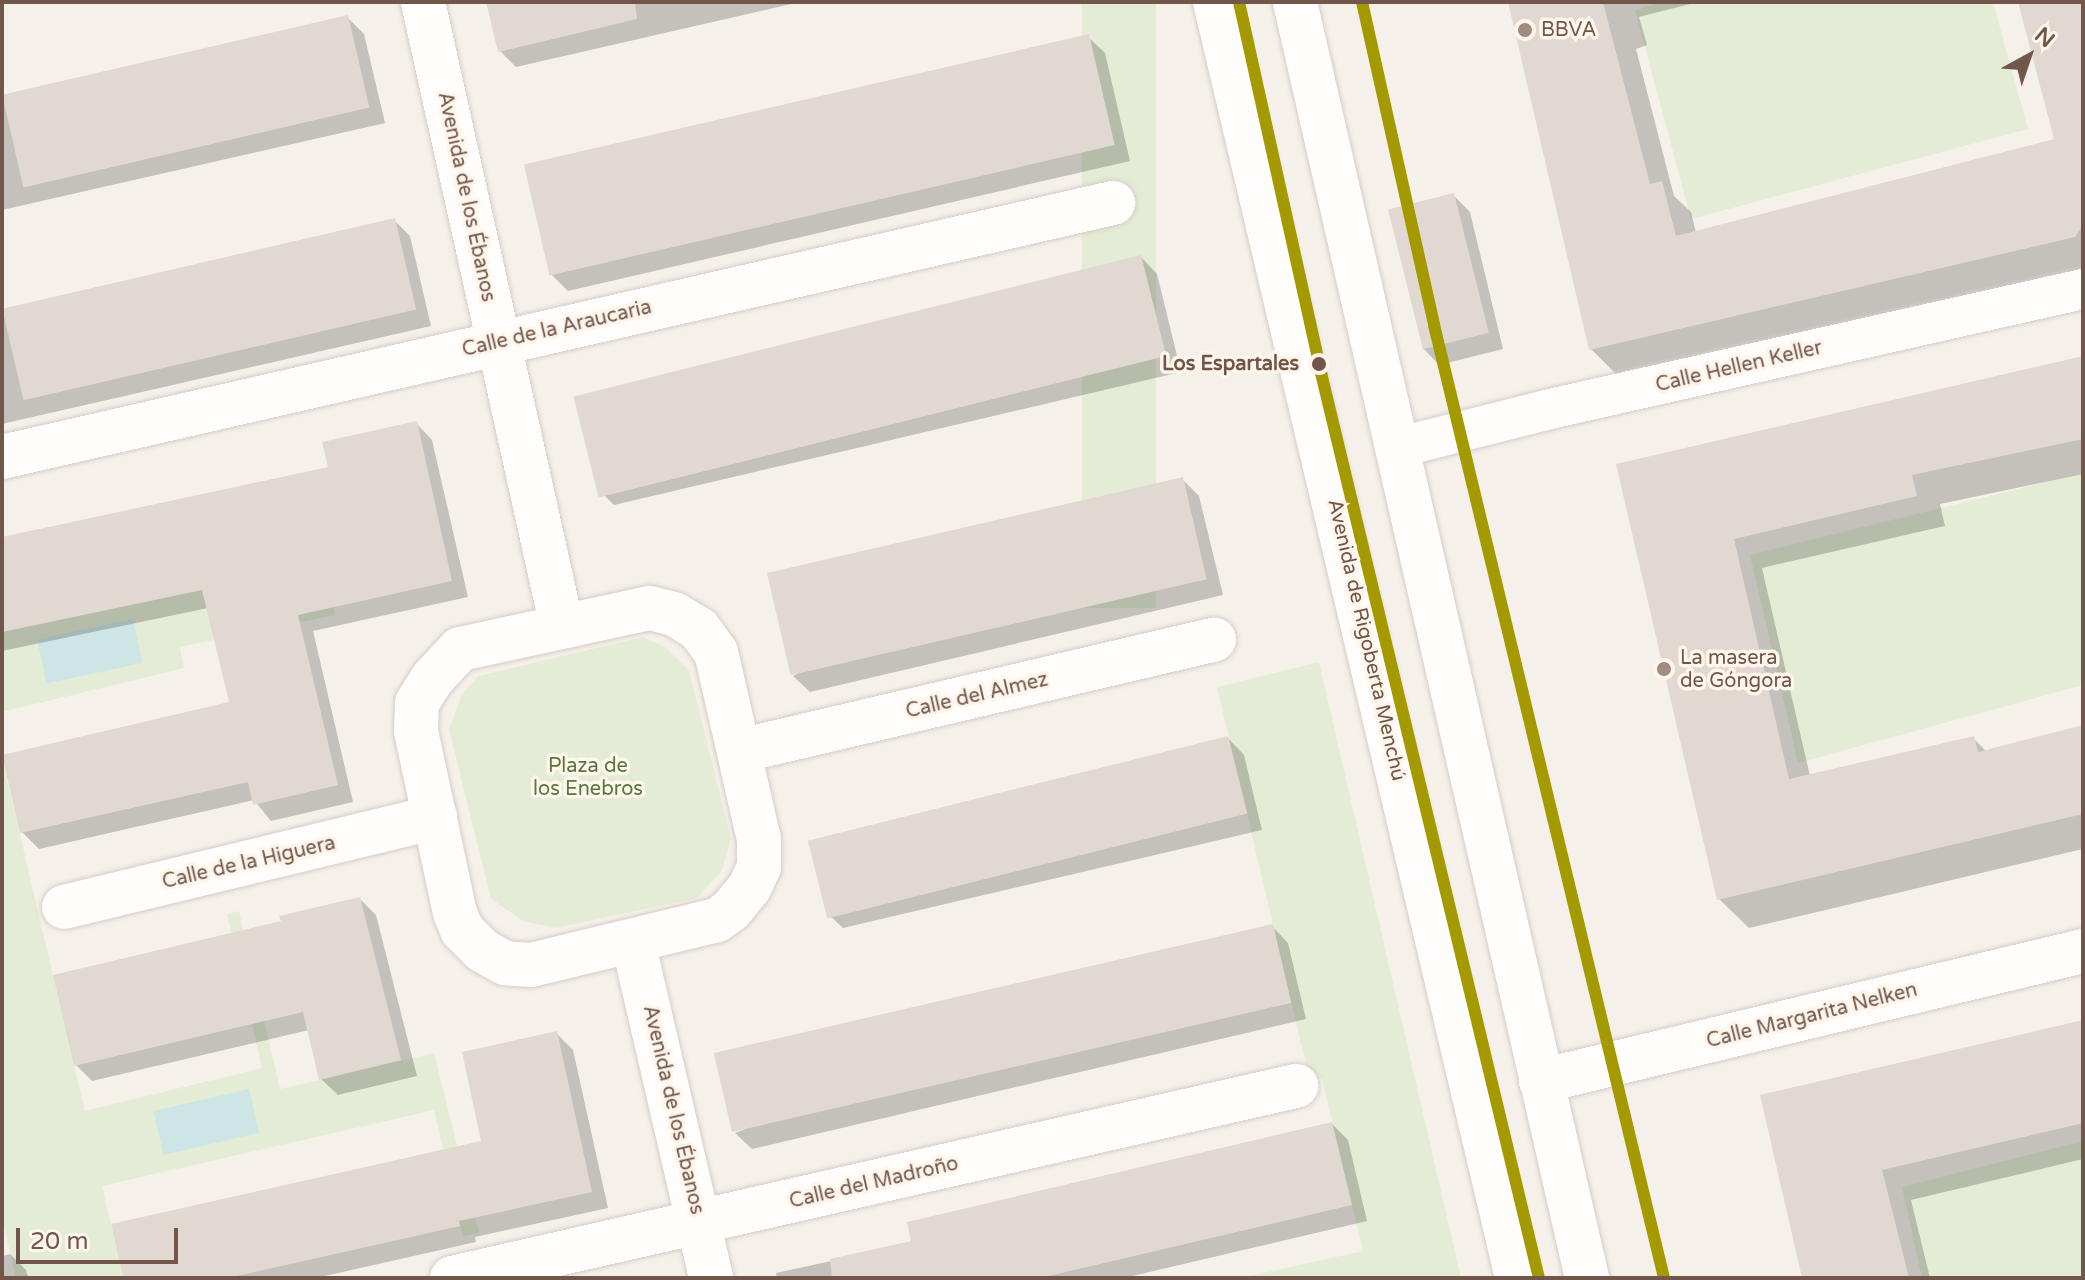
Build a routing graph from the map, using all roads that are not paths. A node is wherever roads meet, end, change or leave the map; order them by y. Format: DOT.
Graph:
graph roads {
  1 [pos="423,2"];
  2 [pos="1215,2"];
  3 [pos="1295,2"];
  4 [pos="1113,203"];
  5 [pos="2083,289"];
  6 [pos="497,342"];
  7 [pos="1396,448"];
  8 [pos="2,457"];
  9 [pos="562,627"];
  10 [pos="1214,640"];
  11 [pos="739,751"];
  12 [pos="435,817"];
  13 [pos="64,907"];
  14 [pos="633,942"];
  15 [pos="2083,951"];
  16 [pos="1541,1081"];
  17 [pos="1296,1086"];
  18 [pos="699,1223"];
  19 [pos="452,1278"];
  20 [pos="711,1278"];
  21 [pos="1517,1278"];
  22 [pos="1587,1278"];
  1 -- 6 [label="street, Avenida de los Ébanos"];
  2 -- 21 [label="street, Avenida de Rigoberta Menchú"];
  3 -- 7 [label="street"];
  4 -- 6 [label="street, Calle de la Araucaria"];
  5 -- 7 [label="street, Calle Hellen Keller"];
  6 -- 8 [label="street, Calle de la Araucaria"];
  6 -- 9 [label="street, Avenida de los Ébanos"];
  7 -- 16 [label="street"];
  9 -- 11 [label="street"];
  9 -- 12 [label="street"];
  10 -- 11 [label="street, Calle del Almez"];
  11 -- 14 [label="street"];
  12 -- 13 [label="street, Calle de la Higuera"];
  12 -- 14 [label="street"];
  14 -- 18 [label="street, Avenida de los Ébanos"];
  15 -- 16 [label="street, Calle Margarita Nelken"];
  16 -- 22 [label="street"];
  17 -- 18 [label="street, Calle del Madroño"];
  18 -- 19 [label="street, Calle del Madroño"];
  18 -- 20 [label="street, Avenida de los Ébanos"];
}
